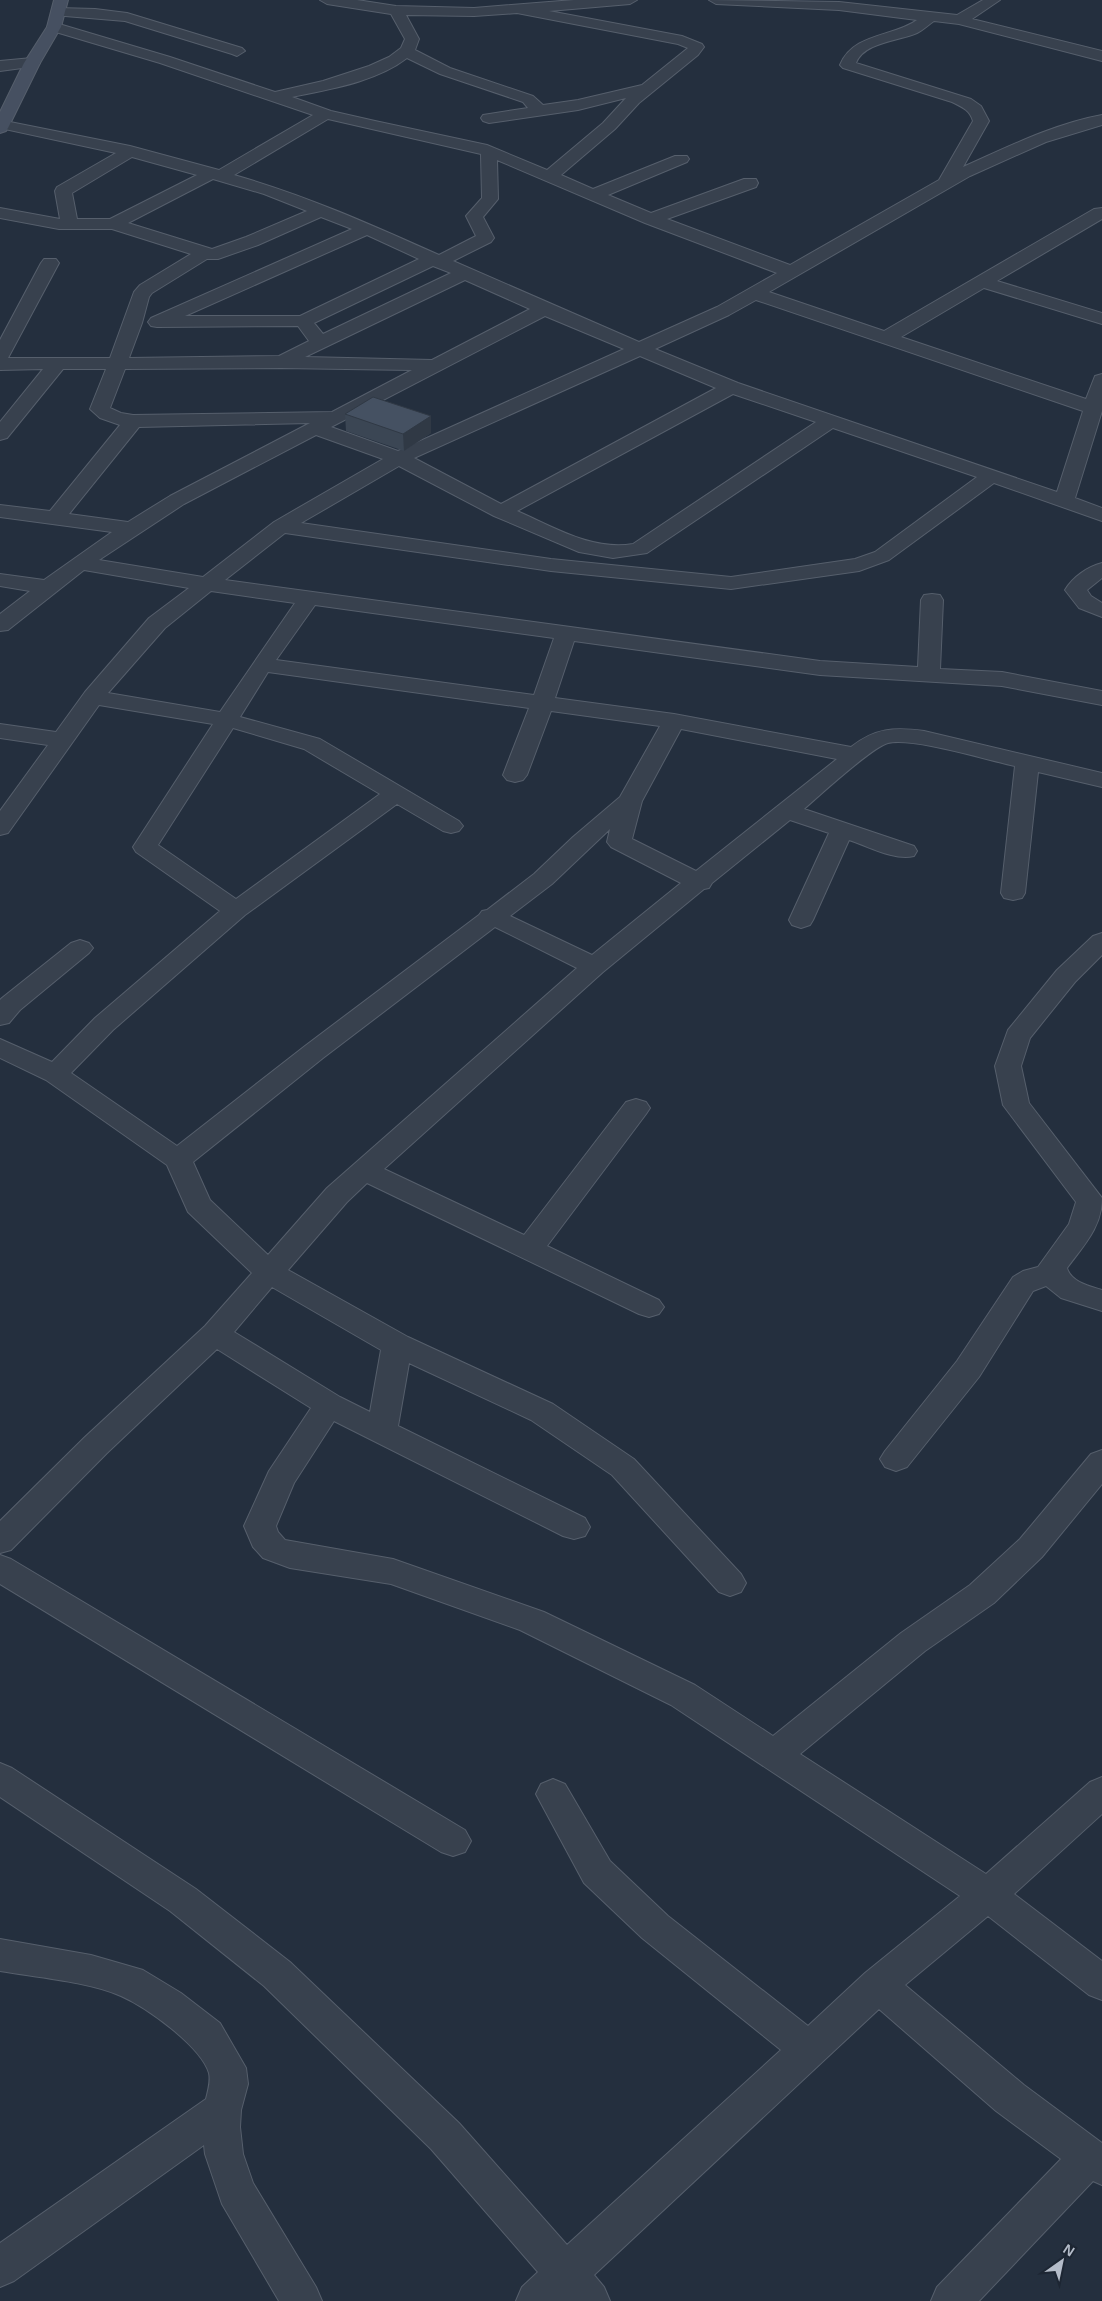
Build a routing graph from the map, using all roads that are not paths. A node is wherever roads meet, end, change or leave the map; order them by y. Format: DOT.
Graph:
graph roads {
  1 [pos="327,0"];
  2 [pos="630,0"];
  3 [pos="718,0"];
  4 [pos="993,0"];
  5 [pos="843,3"];
  6 [pos="518,9"];
  7 [pos="396,10"];
  8 [pos="469,12"];
  9 [pos="58,13"];
  10 [pos="931,17"];
  11 [pos="960,20"];
  12 [pos="444,24"];
  13 [pos="428,32"];
  14 [pos="409,46"];
  15 [pos="238,52"];
  16 [pos="1102,56"];
  17 [pos="32,63"];
  18 [pos="0,66"];
  19 [pos="651,87"];
  20 [pos="274,97"];
  21 [pos="540,111"];
  22 [pos="326,114"];
  23 [pos="489,118"];
  24 [pos="1102,120"];
  25 [pos="1,126"];
  26 [pos="130,151"];
  27 [pos="489,151"];
  28 [pos="681,159"];
  29 [pos="217,174"];
  30 [pos="549,177"];
  31 [pos="750,183"];
  32 [pos="946,183"];
  33 [pos="593,195"];
  34 [pos="320,211"];
  35 [pos="0,212"];
  36 [pos="1100,213"];
  37 [pos="651,219"];
  38 [pos="69,224"];
  39 [pos="113,224"];
  40 [pos="367,229"];
  41 [pos="204,253"];
  42 [pos="436,260"];
  43 [pos="50,263"];
  44 [pos="790,272"];
  45 [pos="466,273"];
  46 [pos="983,282"];
  47 [pos="754,293"];
  48 [pos="544,309"];
  49 [pos="1102,319"];
  50 [pos="157,322"];
  51 [pos="303,322"];
  52 [pos="133,323"];
  53 [pos="887,337"];
  54 [pos="321,344"];
  55 [pos="637,349"];
  56 [pos="0,357"];
  57 [pos="280,362"];
  58 [pos="58,363"];
  59 [pos="0,364"];
  60 [pos="116,364"];
  61 [pos="434,366"];
  62 [pos="1102,380"];
  63 [pos="731,387"];
  64 [pos="1093,408"];
  65 [pos="335,417"];
  66 [pos="133,421"];
  67 [pos="830,421"];
  68 [pos="315,428"];
  69 [pos="0,434"];
  70 [pos="399,458"];
  71 [pos="992,474"];
  72 [pos="1064,502"];
  73 [pos="0,511"];
  74 [pos="501,512"];
  75 [pos="1102,515"];
  76 [pos="54,518"];
  77 [pos="282,526"];
  78 [pos="129,528"];
  79 [pos="80,563"];
  80 [pos="1102,569"];
  81 [pos="0,580"];
  82 [pos="206,584"];
  83 [pos="47,587"];
  84 [pos="309,598"];
  85 [pos="932,600"];
  86 [pos="1102,611"];
  87 [pos="0,625"];
  88 [pos="566,634"];
  89 [pos="262,665"];
  90 [pos="929,675"];
  91 [pos="93,697"];
  92 [pos="1102,698"];
  93 [pos="542,704"];
  94 [pos="226,720"];
  95 [pos="674,721"];
  96 [pos="0,731"];
  97 [pos="63,740"];
  98 [pos="855,755"];
  99 [pos="1027,762"];
  100 [pos="515,775"];
  101 [pos="1102,780"];
  102 [pos="395,794"];
  103 [pos="630,801"];
  104 [pos="787,811"];
  105 [pos="451,826"];
  106 [pos="0,828"];
  107 [pos="842,830"];
  108 [pos="905,851"];
  109 [pos="700,883"];
  110 [pos="1013,893"];
  111 [pos="236,910"];
  112 [pos="491,916"];
  113 [pos="801,920"];
  114 [pos="1102,941"];
  115 [pos="80,948"];
  116 [pos="594,966"];
  117 [pos="0,1017"];
  118 [pos="0,1047"];
  119 [pos="55,1074"];
  120 [pos="636,1108"];
  121 [pos="178,1160"];
  122 [pos="365,1171"];
  123 [pos="528,1249"];
  124 [pos="270,1273"];
  125 [pos="1053,1274"];
  126 [pos="1102,1301"];
  127 [pos="649,1307"];
  128 [pos="215,1334"];
  129 [pos="398,1345"];
  130 [pos="329,1405"];
  131 [pos="382,1431"];
  132 [pos="896,1459"];
  133 [pos="1102,1462"];
  134 [pos="574,1527"];
  135 [pos="0,1541"];
  136 [pos="0,1568"];
  137 [pos="730,1583"];
  138 [pos="774,1755"];
  139 [pos="0,1778"];
  140 [pos="1102,1792"];
  141 [pos="553,1794"];
  142 [pos="453,1841"];
  143 [pos="988,1895"];
  144 [pos="0,1955"];
  145 [pos="1102,1983"];
  146 [pos="878,1985"];
  147 [pos="807,2048"];
  148 [pos="222,2110"];
  149 [pos="1096,2162"];
  150 [pos="0,2268"];
  151 [pos="578,2287"];
  152 [pos="302,2301"];
  153 [pos="536,2301"];
  154 [pos="952,2301"];
  1 -- 7 [label="street"];
  2 -- 6 [label="street"];
  3 -- 5 [label="street"];
  4 -- 11 [label="street"];
  5 -- 10 [label="street"];
  6 -- 8 [label="street"];
  6 -- 19 [label="street"];
  7 -- 8 [label="street"];
  7 -- 14 [label="street"];
  8 -- 12 [label="street"];
  9 -- 15 [label="street"];
  9 -- 17 [label="street"];
  9 -- 20 [label="street"];
  10 -- 11 [label="street"];
  10 -- 32 [label="street"];
  11 -- 16 [label="street"];
  13 -- 14 [label="street"];
  14 -- 20 [label="street"];
  14 -- 21 [label="street"];
  17 -- 18 [label="street"];
  17 -- 25 [label="street"];
  19 -- 21 [label="street"];
  19 -- 30 [label="street"];
  20 -- 22 [label="street"];
  21 -- 23 [label="street"];
  22 -- 27 [label="street"];
  22 -- 29 [label="street"];
  24 -- 32 [label="street"];
  25 -- 26 [label="street"];
  26 -- 29 [label="street"];
  26 -- 38 [label="street"];
  27 -- 30 [label="street"];
  27 -- 42 [label="street"];
  28 -- 33 [label="street"];
  29 -- 34 [label="street"];
  29 -- 39 [label="street"];
  30 -- 33 [label="street"];
  31 -- 37 [label="street"];
  32 -- 44 [label="street"];
  33 -- 37 [label="street"];
  34 -- 40 [label="street"];
  34 -- 41 [label="street"];
  35 -- 38 [label="street"];
  36 -- 46 [label="street"];
  37 -- 44 [label="street"];
  38 -- 39 [label="street"];
  39 -- 41 [label="street"];
  40 -- 42 [label="street"];
  40 -- 50 [label="street"];
  41 -- 52 [label="street"];
  42 -- 45 [label="street"];
  42 -- 51 [label="street"];
  43 -- 56 [label="street"];
  44 -- 47 [label="street"];
  45 -- 48 [label="street"];
  45 -- 54 [label="street"];
  46 -- 49 [label="street"];
  46 -- 53 [label="street"];
  47 -- 53 [label="street"];
  47 -- 55 [label="street"];
  48 -- 55 [label="street"];
  48 -- 61 [label="street"];
  50 -- 51 [label="street"];
  50 -- 52 [label="street"];
  51 -- 54 [label="street"];
  52 -- 60 [label="street"];
  53 -- 64 [label="street"];
  54 -- 57 [label="street"];
  55 -- 63 [label="street"];
  55 -- 70 [label="street"];
  57 -- 60 [label="street"];
  57 -- 61 [label="street"];
  58 -- 59 [label="street"];
  58 -- 60 [label="street"];
  58 -- 69 [label="street"];
  60 -- 66 [label="street"];
  61 -- 65 [label="street"];
  62 -- 64 [label="street"];
  63 -- 67 [label="street"];
  63 -- 74 [label="street"];
  64 -- 72 [label="street"];
  65 -- 66 [label="street"];
  65 -- 68 [label="street"];
  66 -- 76 [label="street"];
  67 -- 71 [label="street"];
  67 -- 74 [label="street"];
  68 -- 70 [label="street"];
  68 -- 78 [label="street"];
  70 -- 74 [label="street"];
  70 -- 77 [label="street"];
  71 -- 72 [label="street"];
  71 -- 77 [label="street"];
  72 -- 75 [label="street"];
  73 -- 76 [label="street"];
  76 -- 78 [label="street"];
  77 -- 82 [label="street"];
  78 -- 79 [label="street"];
  79 -- 82 [label="street"];
  79 -- 83 [label="street"];
  80 -- 86 [label="street"];
  81 -- 83 [label="street"];
  82 -- 84 [label="street"];
  82 -- 91 [label="street"];
  83 -- 87 [label="street"];
  84 -- 88 [label="street"];
  84 -- 89 [label="street"];
  85 -- 90 [label="street"];
  88 -- 90 [label="street"];
  88 -- 93 [label="street"];
  89 -- 93 [label="street"];
  89 -- 94 [label="street"];
  90 -- 92 [label="street"];
  91 -- 94 [label="street"];
  91 -- 97 [label="street"];
  93 -- 95 [label="street"];
  93 -- 100 [label="street"];
  94 -- 102 [label="street"];
  94 -- 111 [label="street"];
  95 -- 98 [label="street"];
  95 -- 103 [label="street"];
  96 -- 97 [label="street"];
  97 -- 106 [label="street"];
  98 -- 99 [label="street"];
  98 -- 104 [label="street"];
  99 -- 101 [label="street"];
  99 -- 110 [label="street"];
  102 -- 105 [label="street"];
  102 -- 111 [label="street"];
  103 -- 109 [label="street"];
  103 -- 112 [label="street"];
  104 -- 107 [label="street"];
  104 -- 109 [label="street"];
  107 -- 108 [label="street"];
  107 -- 113 [label="street"];
  109 -- 116 [label="street"];
  111 -- 119 [label="street"];
  112 -- 116 [label="street"];
  112 -- 121 [label="street"];
  114 -- 125 [label="street"];
  115 -- 117 [label="street"];
  116 -- 122 [label="street"];
  118 -- 119 [label="street"];
  119 -- 121 [label="street"];
  120 -- 123 [label="street"];
  121 -- 124 [label="street"];
  122 -- 123 [label="street"];
  122 -- 124 [label="street"];
  123 -- 127 [label="street"];
  124 -- 128 [label="street"];
  124 -- 129 [label="street"];
  125 -- 126 [label="street"];
  125 -- 132 [label="street"];
  128 -- 130 [label="street"];
  128 -- 135 [label="street"];
  129 -- 131 [label="street"];
  129 -- 137 [label="street"];
  130 -- 131 [label="street"];
  130 -- 138 [label="street"];
  131 -- 134 [label="street"];
  133 -- 138 [label="street"];
  136 -- 142 [label="street"];
  138 -- 143 [label="street"];
  139 -- 151 [label="street"];
  140 -- 143 [label="street"];
  141 -- 147 [label="street"];
  143 -- 145 [label="street"];
  143 -- 146 [label="street"];
  144 -- 148 [label="street"];
  146 -- 147 [label="street"];
  146 -- 149 [label="street"];
  147 -- 151 [label="street"];
  148 -- 150 [label="street"];
  148 -- 152 [label="street"];
  149 -- 154 [label="street"];
  151 -- 153 [label="street"];
}
